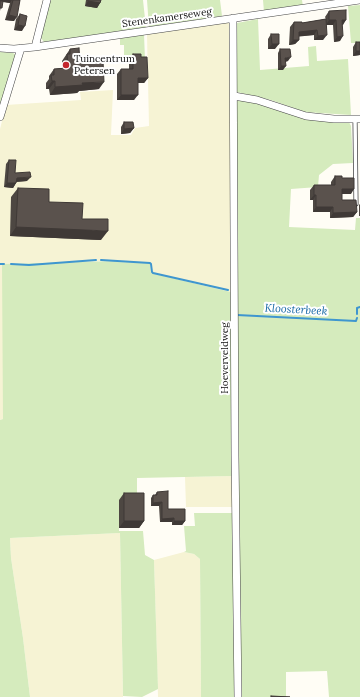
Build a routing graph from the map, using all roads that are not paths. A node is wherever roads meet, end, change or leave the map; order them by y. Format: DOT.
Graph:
graph roads {
  1 [pos="46,0"];
  2 [pos="360,0"];
  3 [pos="233,18"];
  4 [pos="35,47"];
  5 [pos="0,48"];
  6 [pos="21,48"];
  7 [pos="234,96"];
  8 [pos="0,117"];
  9 [pos="357,119"];
  10 [pos="356,207"];
  11 [pos="238,697"];
  1 -- 4 [label="street"];
  2 -- 3 [label="street, Stenenkamerseweg"];
  3 -- 4 [label="street, Stenenkamerseweg"];
  3 -- 7 [label="street, Hoeverveldweg"];
  4 -- 6 [label="street, Stenenkamerseweg"];
  5 -- 6 [label="street, Stenenkamerseweg"];
  6 -- 8 [label="street"];
  7 -- 9 [label="street"];
  7 -- 11 [label="street, Hoeverveldweg"];
  9 -- 10 [label="lane"];
}
